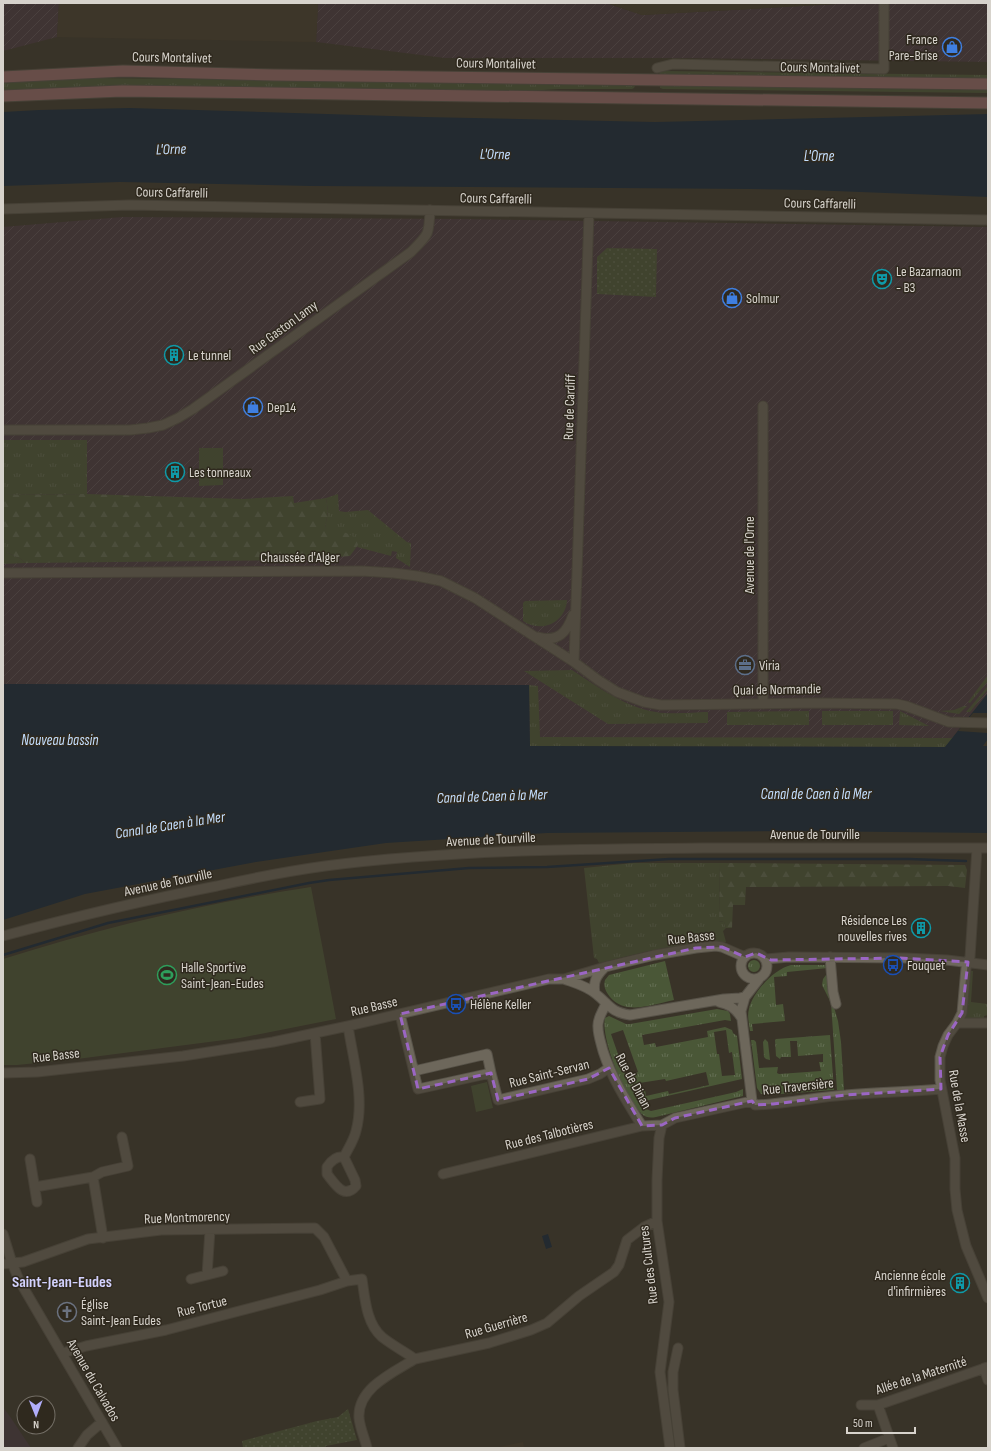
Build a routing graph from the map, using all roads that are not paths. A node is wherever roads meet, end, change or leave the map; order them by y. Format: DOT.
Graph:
graph roads {
  1 [pos="884,3"];
  2 [pos="657,68"];
  3 [pos="3,77"];
  4 [pos="988,84"];
  5 [pos="3,96"];
  6 [pos="988,103"];
  7 [pos="3,209"];
  8 [pos="430,210"];
  9 [pos="589,213"];
  10 [pos="988,220"];
  11 [pos="763,406"];
  12 [pos="3,430"];
  13 [pos="3,573"];
  14 [pos="576,602"];
  15 [pos="535,636"];
  16 [pos="574,662"];
  17 [pos="763,704"];
  18 [pos="988,723"];
  19 [pos="977,848"];
  20 [pos="988,848"];
  21 [pos="3,936"];
  22 [pos="745,957"];
  23 [pos="830,957"];
  24 [pos="766,959"];
  25 [pos="968,962"];
  26 [pos="988,965"];
  27 [pos="605,967"];
  28 [pos="744,975"];
  29 [pos="564,979"];
  30 [pos="759,979"];
  31 [pos="595,993"];
  32 [pos="745,996"];
  33 [pos="714,1001"];
  34 [pos="606,1004"];
  35 [pos="836,1004"];
  36 [pos="400,1014"];
  37 [pos="741,1018"];
  38 [pos="957,1023"];
  39 [pos="988,1023"];
  40 [pos="348,1026"];
  41 [pos="315,1033"];
  42 [pos="609,1068"];
  43 [pos="414,1071"];
  44 [pos="3,1073"];
  45 [pos="491,1073"];
  46 [pos="941,1089"];
  47 [pos="752,1101"];
  48 [pos="300,1102"];
  49 [pos="662,1125"];
  50 [pos="642,1126"];
  51 [pos="122,1137"];
  52 [pos="344,1157"];
  53 [pos="30,1159"];
  54 [pos="443,1174"];
  55 [pos="93,1177"];
  56 [pos="34,1187"];
  57 [pos="37,1202"];
  58 [pos="657,1221"];
  59 [pos="210,1230"];
  60 [pos="3,1234"];
  61 [pos="103,1238"];
  62 [pos="7,1264"];
  63 [pos="223,1271"];
  64 [pos="207,1275"];
  65 [pos="191,1279"];
  66 [pos="347,1281"];
  67 [pos="988,1298"];
  68 [pos="678,1348"];
  69 [pos="63,1353"];
  70 [pos="416,1359"];
  71 [pos="986,1368"];
  72 [pos="988,1380"];
  73 [pos="861,1405"];
  74 [pos="878,1405"];
  75 [pos="102,1422"];
  76 [pos="889,1438"];
  77 [pos="78,1448"];
  78 [pos="117,1448"];
  79 [pos="367,1448"];
  80 [pos="670,1448"];
  81 [pos="680,1448"];
  82 [pos="864,1448"];
  83 [pos="893,1448"];
  1 -- 2 [label="street, Cours Montalivet"];
  3 -- 4 [label="main road, Cours Montalivet"];
  5 -- 6 [label="main road"];
  7 -- 8 [label="street, Cours Caffarelli"];
  8 -- 9 [label="street, Cours Caffarelli"];
  8 -- 12 [label="street, Rue Gaston Lamy"];
  9 -- 10 [label="street, Cours Caffarelli"];
  9 -- 14 [label="street, Rue de Cardiff"];
  11 -- 17 [label="street, Avenue de l'Orne"];
  13 -- 15 [label="street, Chaussée d'Alger"];
  14 -- 15 [label="street, Rue de Cardiff"];
  14 -- 16 [label="street, Rue de Cardiff"];
  15 -- 16 [label="street, Chaussée d'Alger"];
  16 -- 17 [label="street, Quai de Normandie"];
  17 -- 18 [label="street, Quai de Normandie"];
  19 -- 20 [label="street, Avenue de Tourville"];
  19 -- 21 [label="street, Avenue de Tourville"];
  19 -- 25 [label="street, Rue de la Masse"];
  22 -- 24 [label="street, Rue Basse"];
  22 -- 27 [label="street, Rue Basse"];
  22 -- 28 [label="street"];
  23 -- 24 [label="street, Rue Basse"];
  23 -- 25 [label="street, Rue Basse"];
  23 -- 35 [label="street"];
  24 -- 30 [label="street"];
  25 -- 26 [label="street, Rue Basse"];
  25 -- 38 [label="street, Rue de la Masse"];
  27 -- 29 [label="street, Rue Basse"];
  27 -- 31 [label="street"];
  28 -- 30 [label="street"];
  28 -- 32 [label="street"];
  29 -- 31 [label="street"];
  29 -- 36 [label="street, Rue Basse"];
  30 -- 32 [label="street"];
  31 -- 34 [label="street"];
  32 -- 33 [label="street"];
  32 -- 37 [label="street"];
  33 -- 34 [label="street"];
  33 -- 37 [label="street"];
  34 -- 42 [label="street, Rue de Dinan"];
  36 -- 40 [label="street, Rue Basse"];
  36 -- 43 [label="street, Rue Saint-Servan"];
  37 -- 47 [label="street"];
  38 -- 39 [label="street"];
  38 -- 46 [label="street, Rue de la Masse"];
  40 -- 41 [label="street, Rue Basse"];
  40 -- 52 [label="street"];
  41 -- 44 [label="street, Rue Basse"];
  41 -- 48 [label="street"];
  42 -- 45 [label="street, Rue Saint-Servan"];
  42 -- 50 [label="street, Rue de Dinan"];
  43 -- 45 [label="street, Rue Saint-Servan"];
  43 -- 45 [label="street, Rue Saint-Servan"];
  46 -- 47 [label="street, Rue Traversière"];
  46 -- 67 [label="street, Rue de la Masse"];
  47 -- 49 [label="street, Rue Traversière"];
  49 -- 50 [label="street, Rue des Talbotières"];
  49 -- 58 [label="street, Rue des Cultures"];
  50 -- 54 [label="street, Rue des Talbotières"];
  51 -- 55 [label="street"];
  53 -- 56 [label="street"];
  55 -- 56 [label="street"];
  55 -- 61 [label="street"];
  56 -- 57 [label="street"];
  58 -- 70 [label="street, Rue Guerrière"];
  58 -- 80 [label="street, Rue des Cultures"];
  59 -- 61 [label="street, Rue Montmorency"];
  59 -- 64 [label="street"];
  59 -- 66 [label="street, Rue Montmorency"];
  60 -- 62 [label="street, Avenue du Calvados"];
  61 -- 62 [label="street, Rue Montmorency"];
  62 -- 69 [label="street, Avenue du Calvados"];
  63 -- 64 [label="street"];
  64 -- 65 [label="street"];
  66 -- 69 [label="street, Rue Tortue"];
  66 -- 70 [label="street"];
  68 -- 81 [label="street"];
  69 -- 75 [label="street, Avenue du Calvados"];
  70 -- 79 [label="street, Rue Guerrière"];
  71 -- 72 [label="street"];
  71 -- 74 [label="street, Allée de la Maternité"];
  73 -- 74 [label="street, Allée de la Maternité"];
  74 -- 76 [label="street"];
  75 -- 77 [label="street"];
  75 -- 78 [label="street, Avenue du Calvados"];
  76 -- 82 [label="street"];
  76 -- 83 [label="street"];
}
